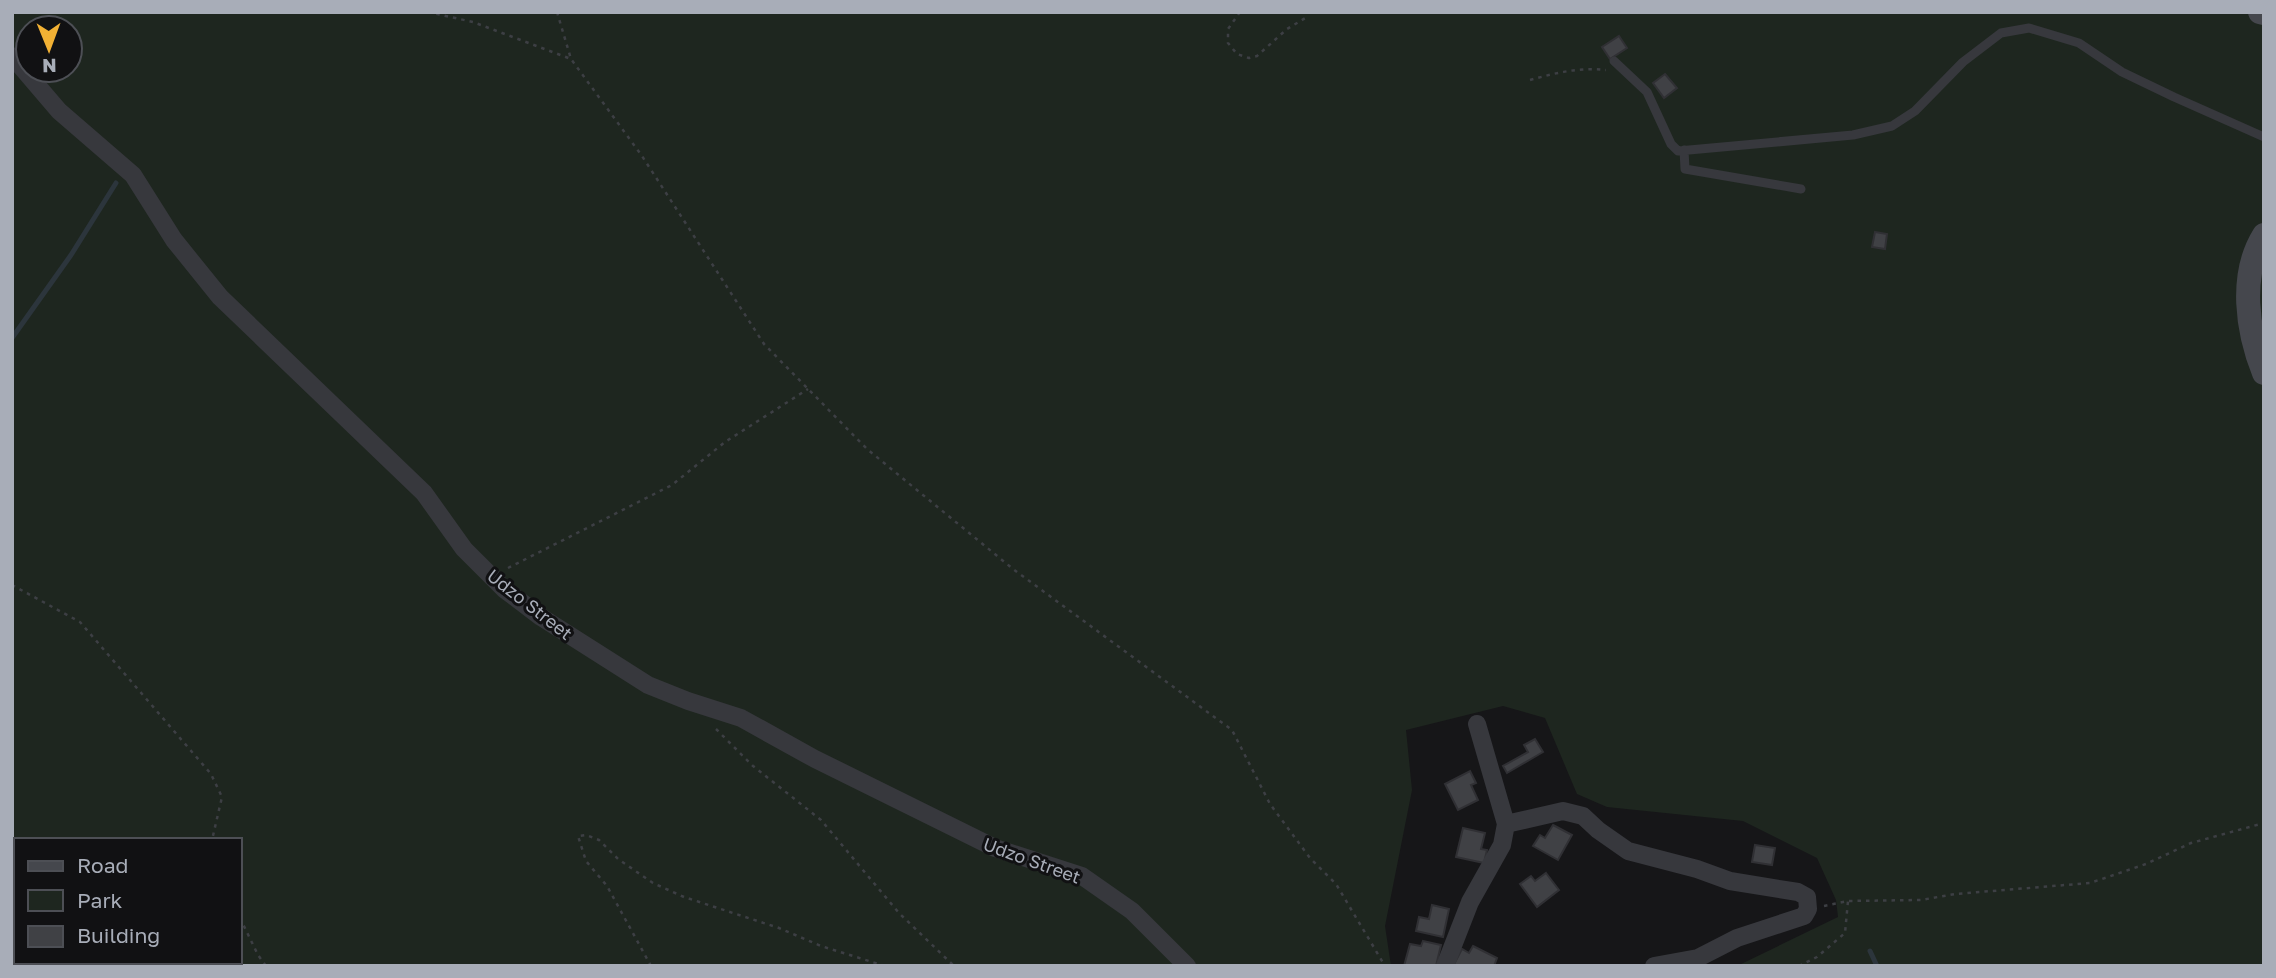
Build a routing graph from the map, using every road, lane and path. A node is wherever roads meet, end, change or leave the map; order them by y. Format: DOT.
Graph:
graph roads {
  1 [pos="428,12"];
  2 [pos="557,12"];
  3 [pos="1240,12"];
  4 [pos="1307,17"];
  5 [pos="12,56"];
  6 [pos="571,59"];
  7 [pos="1614,61"];
  8 [pos="1626,72"];
  9 [pos="1530,80"];
  10 [pos="2264,137"];
  11 [pos="1684,150"];
  12 [pos="1801,188"];
  13 [pos="2264,235"];
  14 [pos="2264,373"];
  15 [pos="808,389"];
  16 [pos="492,576"];
  17 [pos="12,585"];
  18 [pos="1477,724"];
  19 [pos="716,729"];
  20 [pos="1506,824"];
  21 [pos="2263,825"];
  22 [pos="212,838"];
  23 [pos="1848,901"];
  24 [pos="1808,909"];
  25 [pos="242,922"];
  26 [pos="266,966"];
  27 [pos="651,966"];
  28 [pos="885,966"];
  29 [pos="954,966"];
  30 [pos="1186,966"];
  31 [pos="1385,966"];
  32 [pos="1445,966"];
  33 [pos="1654,966"];
  34 [pos="1799,966"];
  1 -- 6 [label="path"];
  2 -- 6 [label="path"];
  3 -- 4 [label="path"];
  5 -- 16 [label="street, Udzo Street"];
  6 -- 15 [label="path"];
  7 -- 8 [label="lane"];
  8 -- 9 [label="path"];
  8 -- 11 [label="lane"];
  10 -- 11 [label="lane"];
  11 -- 12 [label="lane"];
  13 -- 14 [label="main road"];
  15 -- 16 [label="path"];
  15 -- 31 [label="path"];
  16 -- 30 [label="street, Udzo Street"];
  17 -- 22 [label="path"];
  18 -- 20 [label="street"];
  19 -- 29 [label="path"];
  20 -- 24 [label="street"];
  20 -- 32 [label="street"];
  21 -- 23 [label="path"];
  23 -- 24 [label="path"];
  23 -- 34 [label="path"];
  24 -- 33 [label="street"];
  25 -- 26 [label="path"];
  27 -- 28 [label="path"];
}
